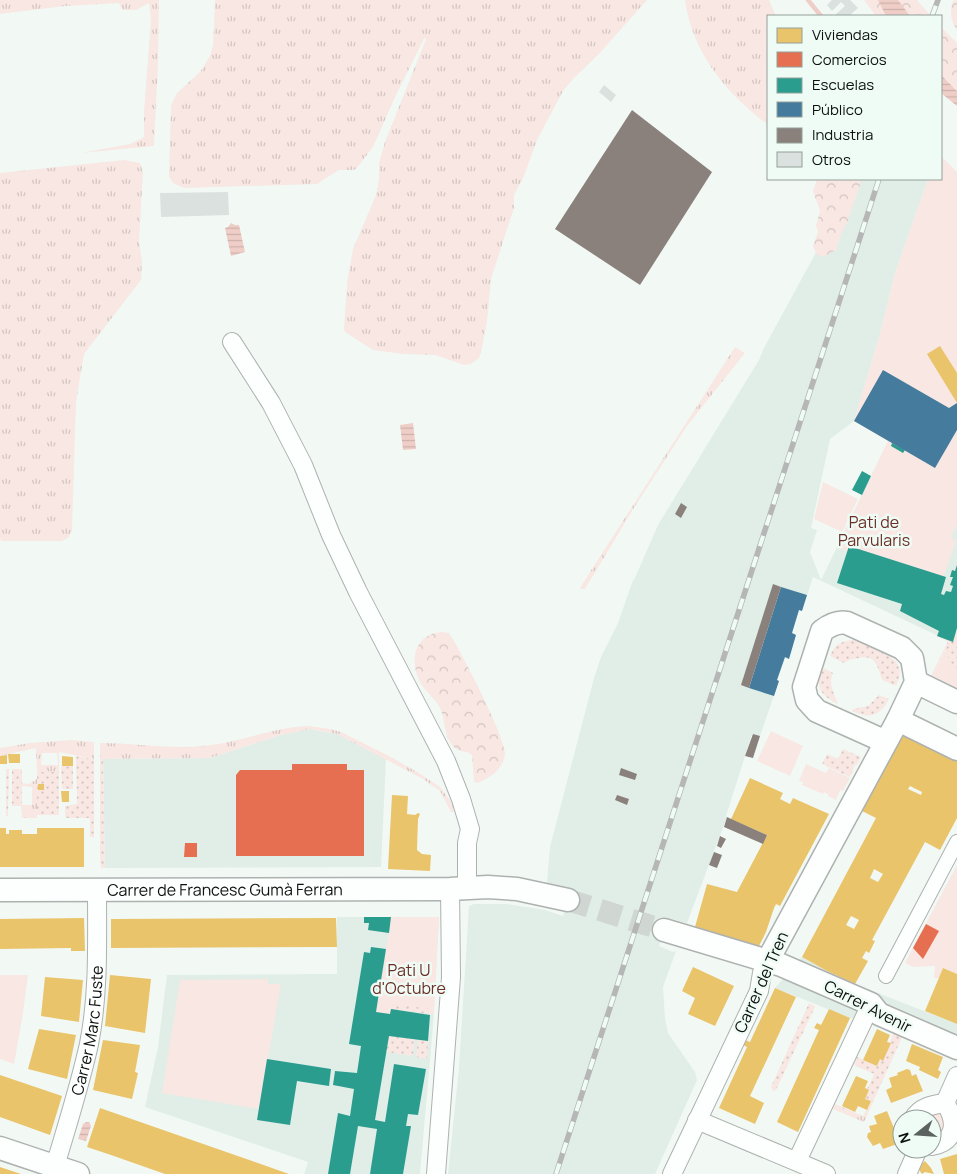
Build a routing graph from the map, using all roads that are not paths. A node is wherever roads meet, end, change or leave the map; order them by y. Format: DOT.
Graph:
graph roads {
  1 [pos="232,342"];
  2 [pos="916,682"];
  3 [pos="957,702"];
  4 [pos="898,720"];
  5 [pos="886,742"];
  6 [pos="957,749"];
  7 [pos="957,842"];
  8 [pos="459,889"];
  9 [pos="0,890"];
  10 [pos="98,890"];
  11 [pos="568,900"];
  12 [pos="664,930"];
  13 [pos="768,960"];
  14 [pos="886,976"];
  15 [pos="871,1004"];
  16 [pos="957,1048"];
  17 [pos="957,1076"];
  18 [pos="944,1103"];
  19 [pos="924,1109"];
  20 [pos="697,1120"];
  21 [pos="942,1143"];
  22 [pos="0,1148"];
  23 [pos="914,1159"];
  24 [pos="797,1161"];
  25 [pos="55,1166"];
  26 [pos="78,1174"];
  27 [pos="436,1174"];
  28 [pos="672,1174"];
  29 [pos="826,1174"];
  30 [pos="907,1174"];
  1 -- 8 [label="street"];
  2 -- 3 [label="street"];
  2 -- 4 [label="street"];
  2 -- 5 [label="street"];
  4 -- 5 [label="street"];
  4 -- 6 [label="street"];
  5 -- 13 [label="street, Carrer del Tren"];
  7 -- 14 [label="street"];
  8 -- 10 [label="street, Carrer de Francesc Gumà Ferran"];
  8 -- 11 [label="street"];
  8 -- 27 [label="street"];
  9 -- 10 [label="street, Carrer de Francesc Gumà Ferran"];
  10 -- 25 [label="street, Carrer Marc Fuste"];
  12 -- 13 [label="street, Carrer Avenir"];
  13 -- 15 [label="street, Carrer Avenir"];
  13 -- 20 [label="street, Carrer del Tren"];
  15 -- 16 [label="street, Carrer Avenir"];
  15 -- 24 [label="street"];
  17 -- 18 [label="street"];
  18 -- 19 [label="street"];
  18 -- 21 [label="street"];
  20 -- 24 [label="street"];
  20 -- 28 [label="street, Carrer del Tren"];
  22 -- 25 [label="street"];
  23 -- 30 [label="street"];
  24 -- 29 [label="street"];
  25 -- 26 [label="street"];
}
